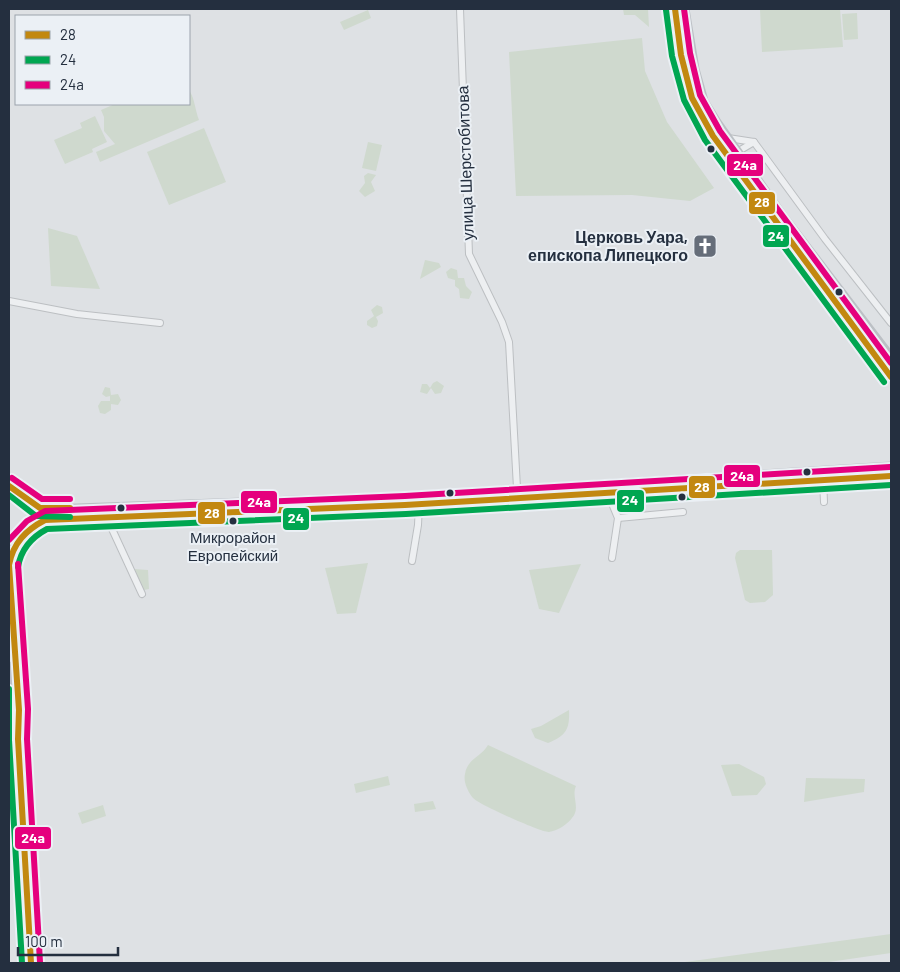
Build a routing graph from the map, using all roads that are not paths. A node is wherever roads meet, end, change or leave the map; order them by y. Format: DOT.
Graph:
graph roads {
  1 [pos="460,9"];
  2 [pos="675,9"];
  3 [pos="685,9"];
  4 [pos="728,138"];
  5 [pos="754,142"];
  6 [pos="737,152"];
  7 [pos="9,301"];
  8 [pos="160,323"];
  9 [pos="891,323"];
  10 [pos="891,357"];
  11 [pos="891,376"];
  12 [pos="891,466"];
  13 [pos="891,476"];
  14 [pos="823,480"];
  15 [pos="9,486"];
  16 [pos="517,488"];
  17 [pos="608,494"];
  18 [pos="824,502"];
  19 [pos="30,503"];
  20 [pos="419,504"];
  21 [pos="683,512"];
  22 [pos="106,516"];
  23 [pos="618,518"];
  24 [pos="27,531"];
  25 [pos="20,539"];
  26 [pos="9,543"];
  27 [pos="612,558"];
  28 [pos="412,561"];
  29 [pos="9,565"];
  30 [pos="142,594"];
  31 [pos="9,666"];
  32 [pos="23,963"];
  33 [pos="31,963"];
  1 -- 16 [label="street, улица Шерстобитова"];
  2 -- 11 [label="street"];
  3 -- 4 [label="street"];
  4 -- 5 [label="street"];
  4 -- 6 [label="street"];
  5 -- 6 [label="street"];
  5 -- 9 [label="street"];
  6 -- 10 [label="street"];
  7 -- 8 [label="street"];
  12 -- 16 [label="street"];
  13 -- 14 [label="street"];
  14 -- 17 [label="street"];
  14 -- 18 [label="street"];
  15 -- 19 [label="street"];
  16 -- 19 [label="street"];
  17 -- 20 [label="street"];
  17 -- 23 [label="street"];
  19 -- 24 [label="street"];
  20 -- 22 [label="street"];
  20 -- 28 [label="street"];
  21 -- 23 [label="street"];
  22 -- 24 [label="street"];
  22 -- 30 [label="street"];
  23 -- 27 [label="street"];
  24 -- 25 [label="street"];
  25 -- 26 [label="street"];
  25 -- 29 [label="street"];
  29 -- 33 [label="street"];
  31 -- 32 [label="street"];
}
